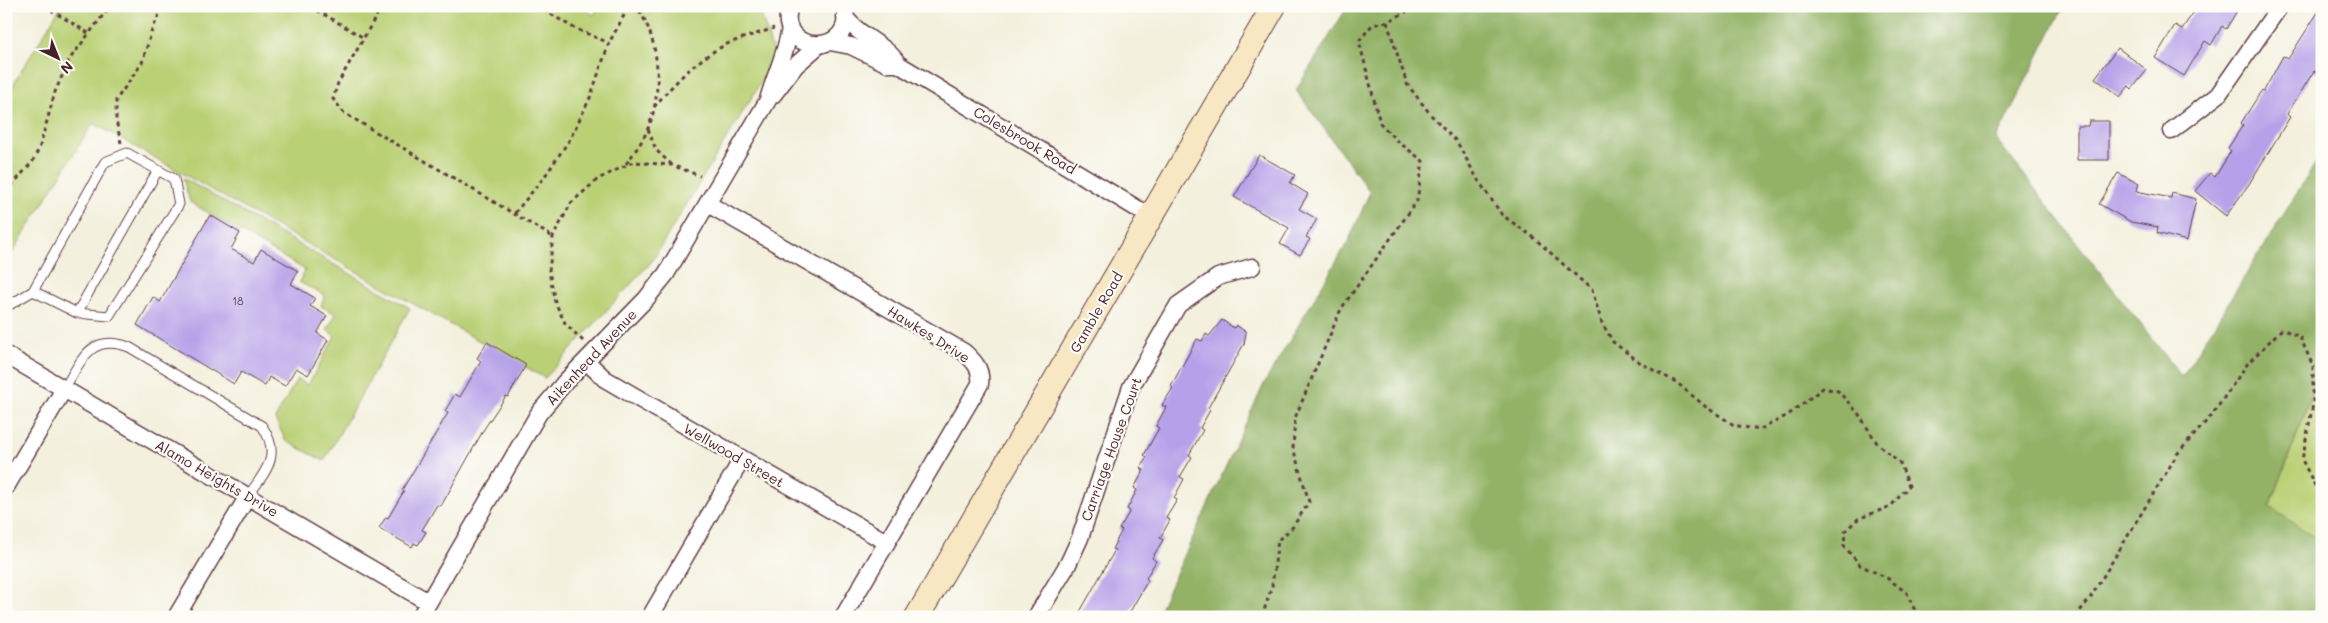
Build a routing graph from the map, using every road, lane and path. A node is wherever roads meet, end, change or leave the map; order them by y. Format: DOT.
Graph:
graph roads {
  1 [pos="44,6"];
  2 [pos="110,6"];
  3 [pos="163,6"];
  4 [pos="310,6"];
  5 [pos="382,6"];
  6 [pos="537,6"];
  7 [pos="629,6"];
  8 [pos="636,6"];
  9 [pos="1274,6"];
  10 [pos="1410,6"];
  11 [pos="2280,6"];
  12 [pos="845,12"];
  13 [pos="785,18"];
  14 [pos="1387,22"];
  15 [pos="90,34"];
  16 [pos="364,38"];
  17 [pos="609,43"];
  18 [pos="825,44"];
  19 [pos="898,64"];
  20 [pos="768,100"];
  21 [pos="654,107"];
  22 [pos="648,128"];
  23 [pos="2171,131"];
  24 [pos="124,155"];
  25 [pos="672,164"];
  26 [pos="625,165"];
  27 [pos="158,170"];
  28 [pos="700,176"];
  29 [pos="6,192"];
  30 [pos="708,204"];
  31 [pos="515,213"];
  32 [pos="1151,217"];
  33 [pos="553,237"];
  34 [pos="1252,267"];
  35 [pos="33,291"];
  36 [pos="6,307"];
  37 [pos="77,313"];
  38 [pos="585,343"];
  39 [pos="6,355"];
  40 [pos="586,361"];
  41 [pos="64,389"];
  42 [pos="742,459"];
  43 [pos="6,487"];
  44 [pos="248,496"];
  45 [pos="2322,499"];
  46 [pos="886,542"];
  47 [pos="428,602"];
  48 [pos="176,617"];
  49 [pos="420,617"];
  50 [pos="650,617"];
  51 [pos="843,617"];
  52 [pos="917,617"];
  53 [pos="1036,617"];
  54 [pos="1262,617"];
  55 [pos="1918,617"];
  56 [pos="2075,617"];
  1 -- 15 [label="path"];
  2 -- 15 [label="path"];
  3 -- 24 [label="path"];
  4 -- 16 [label="path"];
  5 -- 16 [label="path"];
  6 -- 17 [label="path"];
  7 -- 17 [label="path"];
  8 -- 21 [label="path"];
  9 -- 32 [label="main road, Gamble Road"];
  10 -- 14 [label="path"];
  11 -- 23 [label="street"];
  12 -- 18 [label="street, Aikenhead Avenue"];
  12 -- 19 [label="street, Colesbrook Road"];
  13 -- 18 [label="street, Colesbrook Road"];
  13 -- 20 [label="street, Aikenhead Avenue"];
  13 -- 21 [label="path"];
  14 -- 54 [label="path"];
  14 -- 55 [label="path"];
  15 -- 29 [label="path"];
  16 -- 31 [label="path"];
  17 -- 31 [label="path"];
  18 -- 19 [label="street, Colesbrook Road"];
  18 -- 20 [label="street, Aikenhead Avenue"];
  19 -- 32 [label="street, Colesbrook Road"];
  20 -- 30 [label="street, Aikenhead Avenue"];
  21 -- 22 [label="path"];
  22 -- 25 [label="path"];
  22 -- 26 [label="path"];
  24 -- 27 [label="lane"];
  24 -- 35 [label="lane"];
  25 -- 26 [label="path"];
  25 -- 28 [label="path"];
  26 -- 33 [label="path"];
  27 -- 37 [label="lane"];
  27 -- 37 [label="lane"];
  30 -- 40 [label="street, Aikenhead Avenue"];
  30 -- 46 [label="street, Hawkes Drive"];
  31 -- 33 [label="path"];
  32 -- 52 [label="main road, Gamble Road"];
  33 -- 38 [label="path"];
  34 -- 53 [label="street, Carriage House Court"];
  35 -- 36 [label="lane"];
  35 -- 37 [label="lane"];
  39 -- 41 [label="street, Alamo Heights Drive"];
  40 -- 42 [label="street, Wellwood Street"];
  40 -- 47 [label="street, Aikenhead Avenue"];
  41 -- 43 [label="street"];
  41 -- 44 [label="street, Alamo Heights Drive"];
  41 -- 44 [label="lane"];
  42 -- 46 [label="street, Wellwood Street"];
  42 -- 50 [label="street"];
  44 -- 47 [label="street, Alamo Heights Drive"];
  44 -- 48 [label="street"];
  45 -- 56 [label="path"];
  46 -- 51 [label="street, Hawkes Drive"];
  47 -- 49 [label="street, Aikenhead Avenue"];
}
